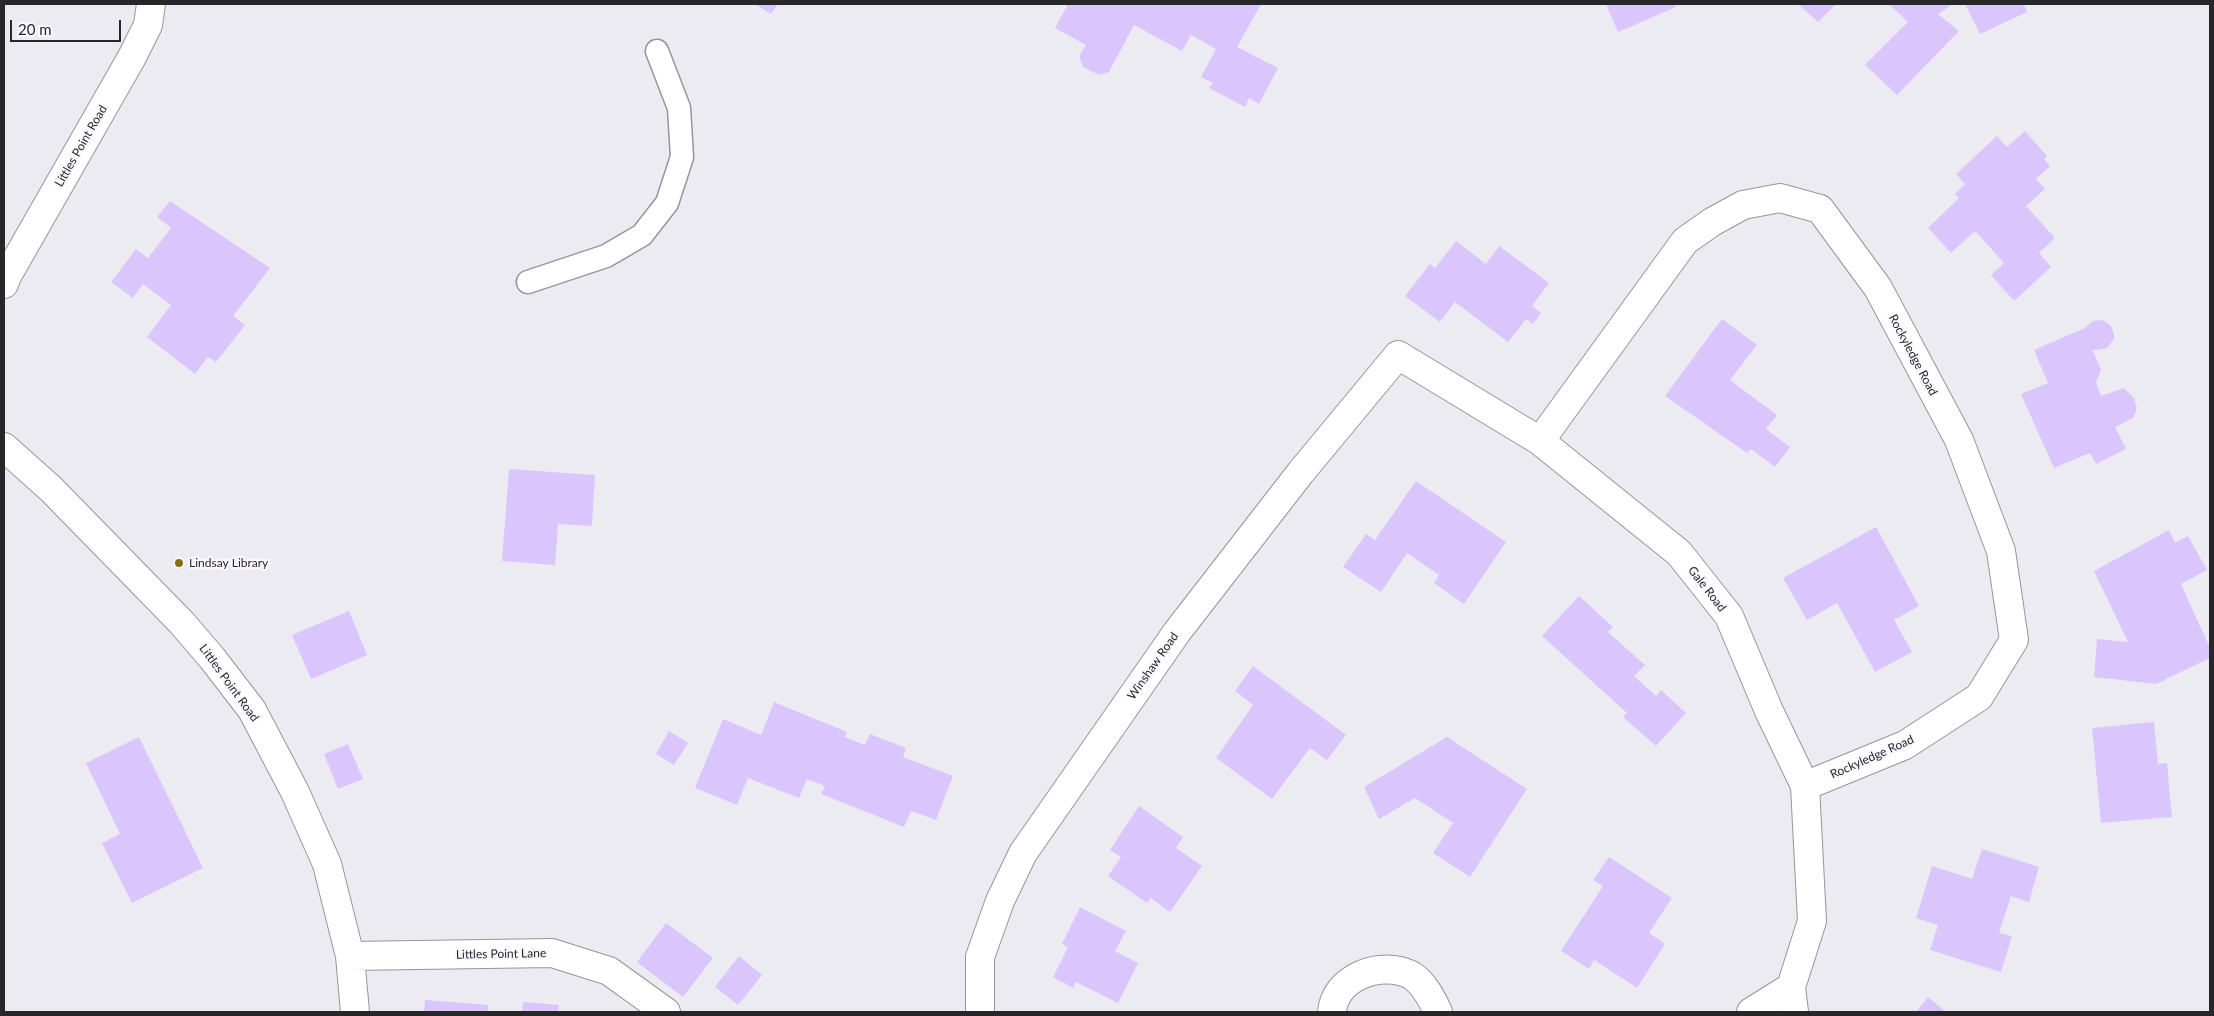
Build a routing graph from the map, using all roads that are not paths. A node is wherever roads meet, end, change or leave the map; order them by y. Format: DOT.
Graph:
graph roads {
  1 [pos="150,4"];
  2 [pos="657,51"];
  3 [pos="528,282"];
  4 [pos="4,284"];
  5 [pos="1398,355"];
  6 [pos="1540,441"];
  7 [pos="4,447"];
  8 [pos="1805,786"];
  9 [pos="350,956"];
  10 [pos="1793,1000"];
  11 [pos="355,1012"];
  12 [pos="666,1012"];
  13 [pos="980,1012"];
  14 [pos="1332,1012"];
  15 [pos="1438,1012"];
  16 [pos="1751,1012"];
  1 -- 4 [label="street, Littles Point Road"];
  2 -- 3 [label="lane"];
  5 -- 6 [label="street, Gale Road"];
  5 -- 13 [label="street, Winshaw Road"];
  6 -- 8 [label="street, Gale Road"];
  6 -- 8 [label="street, Rockyledge Road"];
  7 -- 9 [label="street, Littles Point Road"];
  8 -- 10 [label="street, Gale Road"];
  9 -- 11 [label="street, Littles Point Road"];
  9 -- 12 [label="street, Littles Point Lane"];
  10 -- 16 [label="street"];
  14 -- 15 [label="street"];
}
